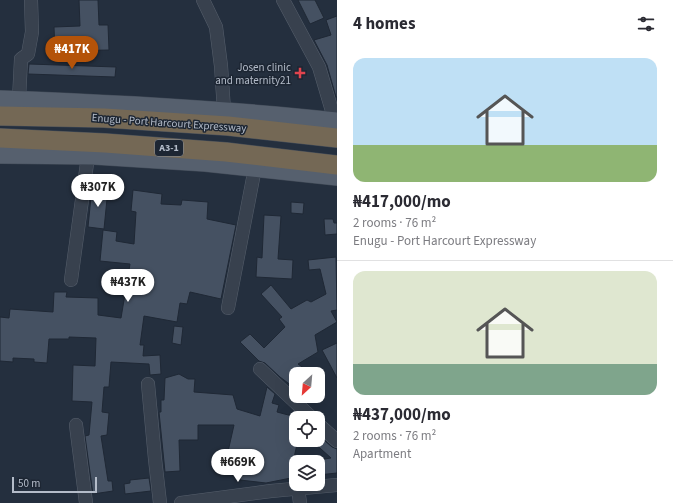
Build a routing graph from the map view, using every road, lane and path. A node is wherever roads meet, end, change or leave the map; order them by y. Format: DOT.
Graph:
graph roads {
  1 [pos="31,0"];
  2 [pos="203,0"];
  3 [pos="283,0"];
  4 [pos="0,99"];
  5 [pos="19,99"];
  6 [pos="224,110"];
  7 [pos="0,116"];
  8 [pos="336,127"];
  9 [pos="0,138"];
  10 [pos="0,155"];
  11 [pos="88,156"];
  12 [pos="337,165"];
  13 [pos="255,168"];
  14 [pos="337,177"];
  15 [pos="71,280"];
  16 [pos="228,308"];
  17 [pos="260,369"];
  18 [pos="148,384"];
  19 [pos="305,411"];
  20 [pos="76,425"];
  21 [pos="325,430"];
  22 [pos="337,440"];
  23 [pos="337,485"];
  24 [pos="325,486"];
  25 [pos="289,489"];
  26 [pos="298,491"];
  27 [pos="86,503"];
  28 [pos="160,503"];
  29 [pos="181,503"];
  30 [pos="300,503"];
  1 -- 5 [label="street"];
  2 -- 6 [label="street"];
  3 -- 8 [label="street"];
  4 -- 5 [label="main road, Enugu - Port Harcourt Expressway"];
  5 -- 6 [label="main road, Enugu - Port Harcourt Expressway"];
  6 -- 8 [label="main road, Enugu - Port Harcourt Expressway"];
  7 -- 8 [label="highway, Enugu - Port Harcourt Expressway"];
  9 -- 12 [label="highway, A3-1"];
  10 -- 11 [label="main road, A3-1"];
  11 -- 13 [label="main road, A3-1"];
  11 -- 15 [label="street"];
  13 -- 14 [label="main road, A3-1"];
  13 -- 16 [label="street"];
  17 -- 19 [label="street"];
  18 -- 28 [label="street"];
  20 -- 27 [label="street"];
  21 -- 22 [label="street"];
  23 -- 24 [label="street"];
  25 -- 29 [label="street"];
  26 -- 30 [label="street"];
}
